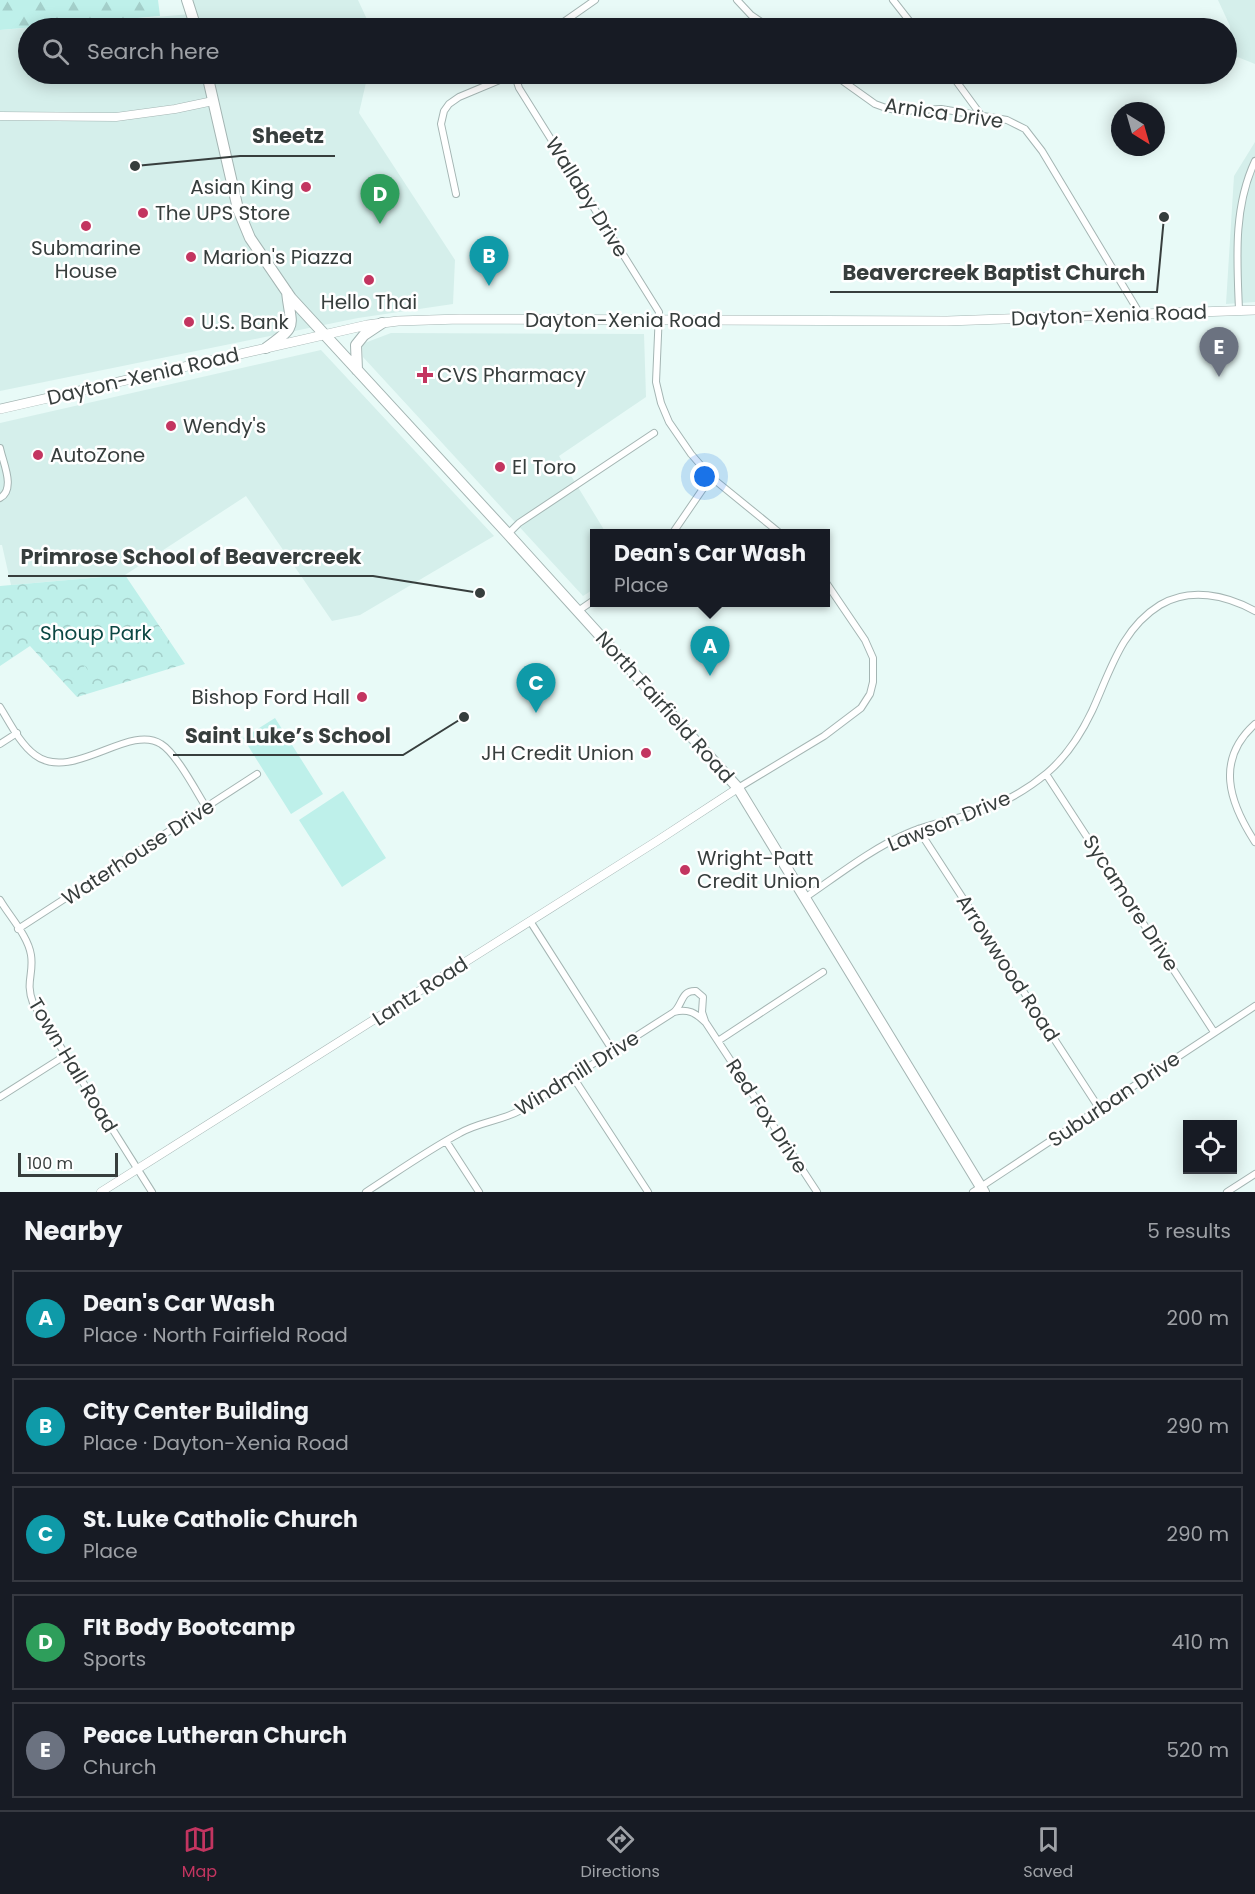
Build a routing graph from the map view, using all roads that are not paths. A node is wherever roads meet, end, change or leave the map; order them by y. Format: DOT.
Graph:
graph roads {
  1 [pos="187,0"];
  2 [pos="595,0"];
  3 [pos="737,0"];
  4 [pos="893,0"];
  5 [pos="193,18"];
  6 [pos="569,18"];
  7 [pos="755,18"];
  8 [pos="907,18"];
  9 [pos="209,84"];
  10 [pos="491,84"];
  11 [pos="518,84"];
  12 [pos="847,84"];
  13 [pos="958,84"];
  14 [pos="213,101"];
  15 [pos="981,115"];
  16 [pos="0,116"];
  17 [pos="1255,161"];
  18 [pos="456,194"];
  19 [pos="287,292"];
  20 [pos="1239,310"];
  21 [pos="1255,310"];
  22 [pos="1140,314"];
  23 [pos="658,320"];
  24 [pos="382,323"];
  25 [pos="325,335"];
  26 [pos="266,348"];
  27 [pos="357,370"];
  28 [pos="0,409"];
  29 [pos="654,433"];
  30 [pos="0,448"];
  31 [pos="711,477"];
  32 [pos="0,498"];
  33 [pos="675,529"];
  34 [pos="775,529"];
  35 [pos="508,534"];
  36 [pos="830,588"];
  37 [pos="590,603"];
  38 [pos="578,611"];
  39 [pos="1255,611"];
  40 [pos="0,707"];
  41 [pos="1255,724"];
  42 [pos="17,733"];
  43 [pos="0,744"];
  44 [pos="257,774"];
  45 [pos="1046,774"];
  46 [pos="738,788"];
  47 [pos="206,807"];
  48 [pos="918,829"];
  49 [pos="1255,842"];
  50 [pos="806,897"];
  51 [pos="0,900"];
  52 [pos="530,921"];
  53 [pos="18,929"];
  54 [pos="823,972"];
  55 [pos="1255,1006"];
  56 [pos="674,1012"];
  57 [pos="706,1023"];
  58 [pos="1214,1032"];
  59 [pos="718,1041"];
  60 [pos="613,1051"];
  61 [pos="66,1055"];
  62 [pos="573,1077"];
  63 [pos="0,1097"];
  64 [pos="1099,1108"];
  65 [pos="446,1141"];
  66 [pos="137,1169"];
  67 [pos="1255,1174"];
  68 [pos="979,1190"];
  69 [pos="101,1192"];
  70 [pos="152,1192"];
  71 [pos="366,1192"];
  72 [pos="479,1192"];
  73 [pos="648,1192"];
  74 [pos="817,1192"];
  75 [pos="1227,1192"];
  1 -- 5 [label="main road"];
  2 -- 6 [label="street"];
  3 -- 7 [label="street"];
  4 -- 8 [label="street"];
  9 -- 14 [label="main road, North Fairfield Road"];
  10 -- 18 [label="street"];
  11 -- 23 [label="street, Wallaby Drive"];
  12 -- 15 [label="street, Arnica Drive"];
  13 -- 15 [label="street"];
  14 -- 16 [label="street"];
  14 -- 19 [label="main road, North Fairfield Road"];
  15 -- 22 [label="street, Arnica Drive"];
  17 -- 20 [label="street"];
  19 -- 25 [label="main road, North Fairfield Road"];
  19 -- 26 [label="main road"];
  20 -- 21 [label="main road, Dayton-Xenia Road"];
  20 -- 22 [label="main road, Dayton-Xenia Road"];
  22 -- 23 [label="main road, Dayton-Xenia Road"];
  23 -- 24 [label="main road, Dayton-Xenia Road"];
  23 -- 31 [label="street"];
  24 -- 25 [label="main road, Dayton-Xenia Road"];
  24 -- 27 [label="main road"];
  25 -- 26 [label="main road, Dayton-Xenia Road"];
  25 -- 27 [label="main road, North Fairfield Road"];
  26 -- 28 [label="main road, Dayton-Xenia Road"];
  27 -- 35 [label="main road, North Fairfield Road"];
  29 -- 35 [label="street"];
  30 -- 32 [label="street"];
  31 -- 33 [label="street"];
  31 -- 34 [label="street"];
  35 -- 38 [label="main road, North Fairfield Road"];
  36 -- 46 [label="street"];
  37 -- 38 [label="street"];
  38 -- 46 [label="main road, North Fairfield Road"];
  39 -- 45 [label="street, Lawson Drive"];
  40 -- 42 [label="street"];
  41 -- 49 [label="street"];
  42 -- 43 [label="street"];
  42 -- 47 [label="street"];
  44 -- 47 [label="street, Waterhouse Drive"];
  45 -- 48 [label="street, Lawson Drive"];
  45 -- 58 [label="street, Sycamore Drive"];
  46 -- 50 [label="main road, North Fairfield Road"];
  46 -- 52 [label="street, Lantz Road"];
  47 -- 53 [label="street, Waterhouse Drive"];
  48 -- 50 [label="street, Lawson Drive"];
  48 -- 64 [label="street, Arrowwood Road"];
  50 -- 68 [label="main road, North Fairfield Road"];
  51 -- 53 [label="street, Town Hall Road"];
  52 -- 60 [label="street"];
  52 -- 66 [label="street, Lantz Road"];
  53 -- 61 [label="street, Town Hall Road"];
  54 -- 59 [label="street"];
  55 -- 58 [label="street, Suburban Drive"];
  56 -- 57 [label="street"];
  56 -- 57 [label="street"];
  56 -- 60 [label="street, Windmill Drive"];
  57 -- 59 [label="street"];
  58 -- 64 [label="street, Suburban Drive"];
  59 -- 74 [label="street, Red Fox Drive"];
  60 -- 62 [label="street, Windmill Drive"];
  61 -- 63 [label="street"];
  61 -- 66 [label="street, Town Hall Road"];
  62 -- 65 [label="street, Windmill Drive"];
  62 -- 73 [label="street"];
  64 -- 68 [label="street, Suburban Drive"];
  65 -- 71 [label="street, Windmill Drive"];
  65 -- 72 [label="street"];
  66 -- 69 [label="street, Lantz Road"];
  66 -- 70 [label="street, Town Hall Road"];
  67 -- 75 [label="street"];
}
